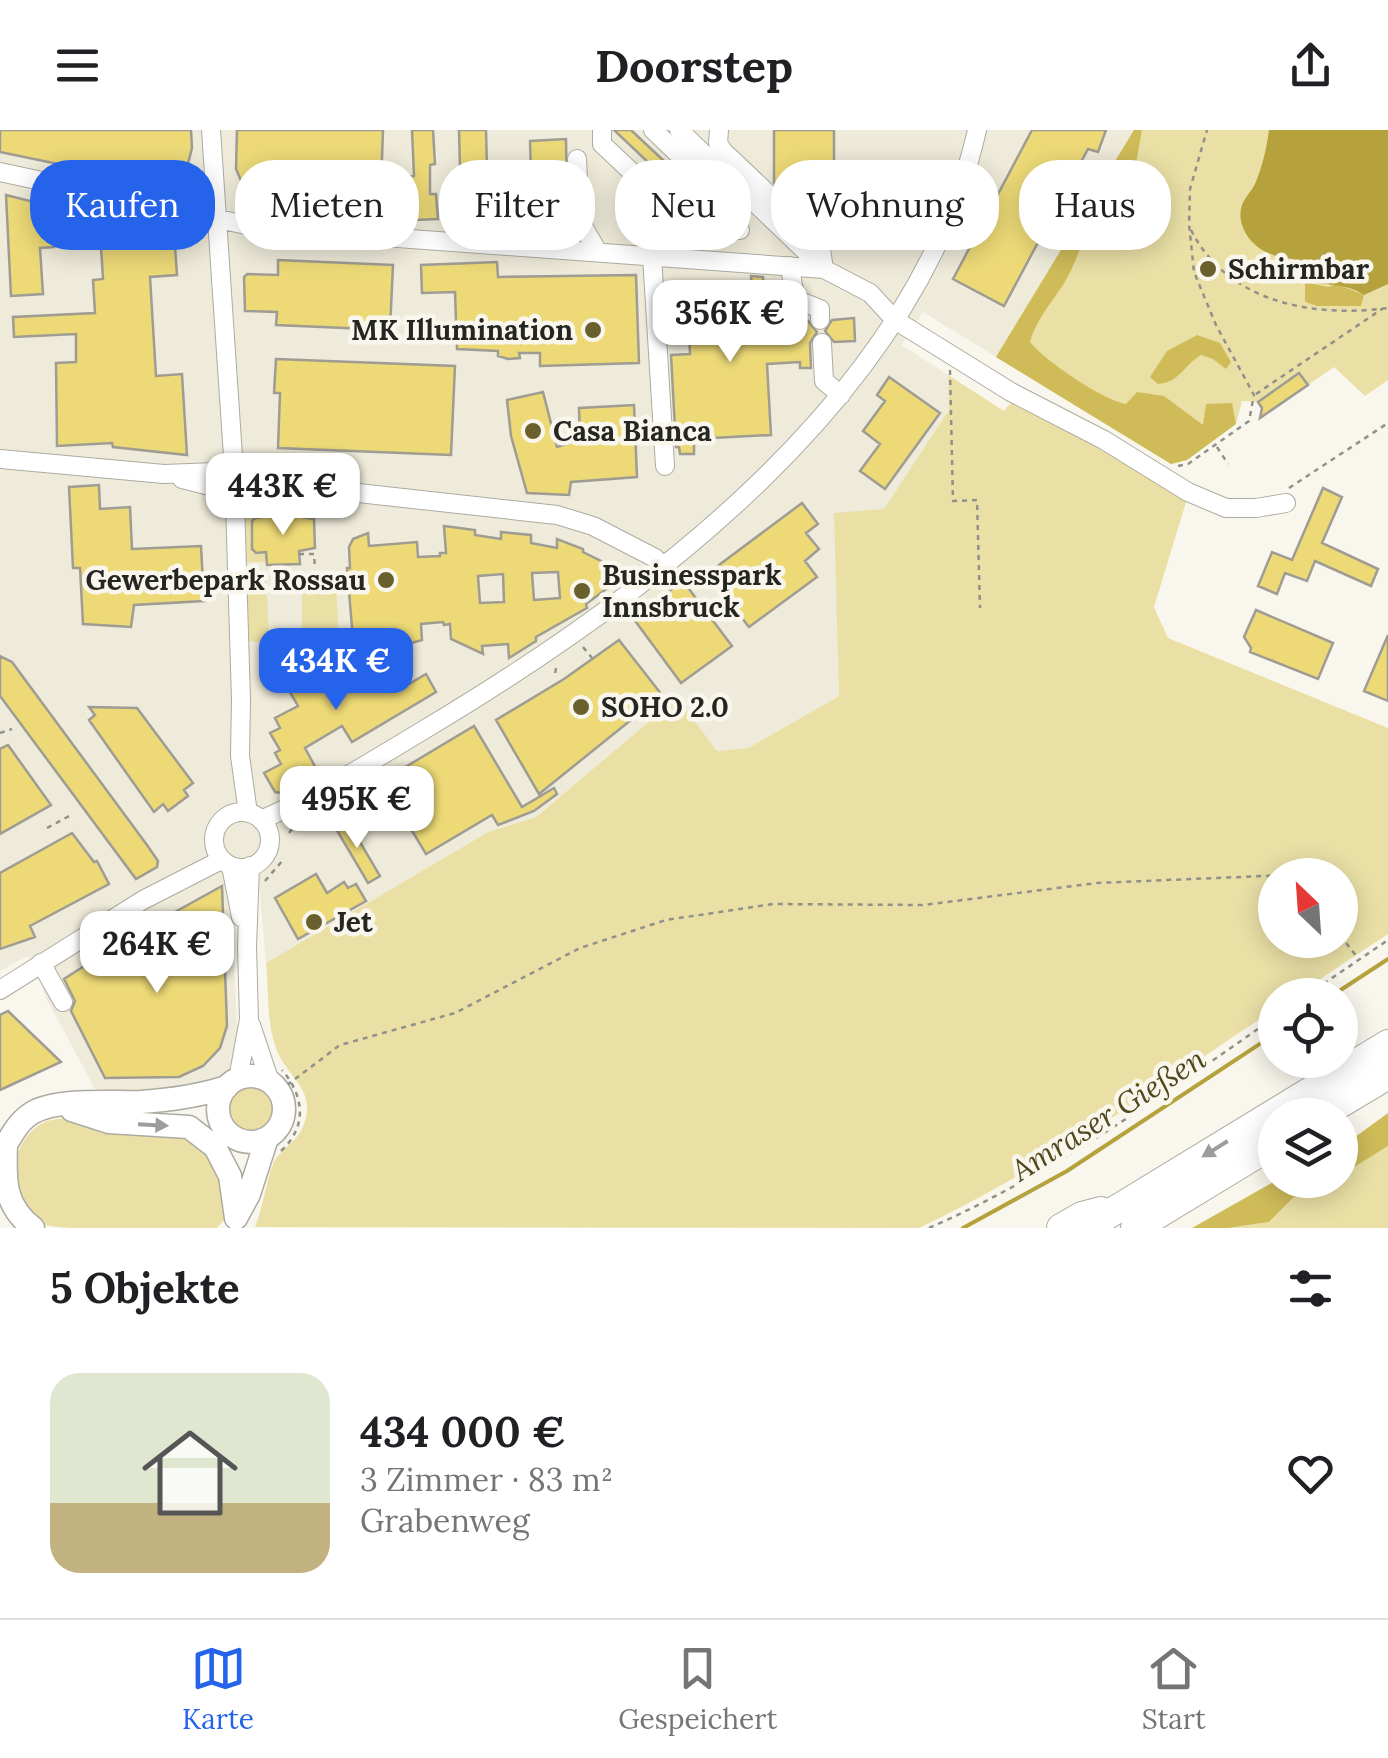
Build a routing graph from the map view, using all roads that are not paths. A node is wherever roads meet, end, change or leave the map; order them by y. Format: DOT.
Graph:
graph roads {
  1 [pos="211,130"];
  2 [pos="602,130"];
  3 [pos="653,130"];
  4 [pos="679,130"];
  5 [pos="719,130"];
  6 [pos="976,130"];
  7 [pos="619,160"];
  8 [pos="684,160"];
  9 [pos="0,172"];
  10 [pos="216,219"];
  11 [pos="595,247"];
  12 [pos="663,250"];
  13 [pos="598,252"];
  14 [pos="661,257"];
  15 [pos="790,266"];
  16 [pos="824,269"];
  17 [pos="820,320"];
  18 [pos="895,320"];
  19 [pos="822,342"];
  20 [pos="841,395"];
  21 [pos="0,460"];
  22 [pos="665,466"];
  23 [pos="234,480"];
  24 [pos="1281,498"];
  25 [pos="629,546"];
  26 [pos="663,566"];
  27 [pos="646,579"];
  28 [pos="252,820"];
  29 [pos="222,856"];
  30 [pos="250,866"];
  31 [pos="246,947"];
  32 [pos="41,964"];
  33 [pos="0,980"];
  34 [pos="0,990"];
  35 [pos="64,1002"];
  36 [pos="229,1015"];
  37 [pos="249,1017"];
  38 [pos="1388,1044"];
  39 [pos="1388,1075"];
  40 [pos="280,1080"];
  41 [pos="232,1083"];
  42 [pos="1349,1098"];
  43 [pos="148,1102"];
  44 [pos="58,1105"];
  45 [pos="225,1127"];
  46 [pos="267,1138"];
  47 [pos="3,1151"];
  48 [pos="1258,1152"];
  49 [pos="1128,1217"];
  50 [pos="232,1223"];
  51 [pos="33,1228"];
  52 [pos="1060,1228"];
  53 [pos="1086,1228"];
  1 -- 10 [label="street"];
  2 -- 7 [label="street"];
  3 -- 8 [label="street"];
  4 -- 16 [label="street"];
  5 -- 16 [label="street"];
  6 -- 18 [label="street"];
  9 -- 10 [label="street"];
  10 -- 13 [label="street"];
  10 -- 23 [label="street"];
  11 -- 13 [label="street"];
  12 -- 14 [label="street"];
  13 -- 14 [label="street"];
  14 -- 15 [label="street"];
  14 -- 22 [label="street"];
  15 -- 16 [label="street"];
  15 -- 17 [label="street"];
  16 -- 18 [label="street"];
  18 -- 20 [label="street"];
  18 -- 24 [label="street"];
  19 -- 20 [label="street"];
  20 -- 26 [label="street"];
  21 -- 23 [label="street"];
  23 -- 25 [label="street"];
  23 -- 28 [label="street"];
  25 -- 26 [label="street"];
  25 -- 27 [label="street"];
  26 -- 27 [label="street"];
  27 -- 28 [label="street"];
  28 -- 29 [label="street"];
  28 -- 30 [label="street"];
  29 -- 30 [label="street"];
  29 -- 31 [label="street"];
  29 -- 32 [label="street"];
  30 -- 31 [label="street"];
  31 -- 37 [label="street"];
  32 -- 33 [label="street"];
  32 -- 34 [label="street"];
  32 -- 35 [label="street"];
  36 -- 37 [label="street"];
  37 -- 40 [label="street"];
  37 -- 41 [label="street"];
  38 -- 49 [label="highway, one-way"];
  39 -- 42 [label="highway"];
  40 -- 41 [label="main road"];
  40 -- 46 [label="main road"];
  41 -- 43 [label="main road"];
  41 -- 45 [label="main road"];
  43 -- 44 [label="main road"];
  43 -- 45 [label="main road"];
  44 -- 47 [label="main road"];
  44 -- 50 [label="main road, one-way"];
  45 -- 46 [label="main road"];
  45 -- 50 [label="main road"];
  46 -- 50 [label="main road"];
  47 -- 51 [label="main road"];
  48 -- 49 [label="highway"];
  49 -- 52 [label="highway"];
  49 -- 53 [label="highway"];
}
